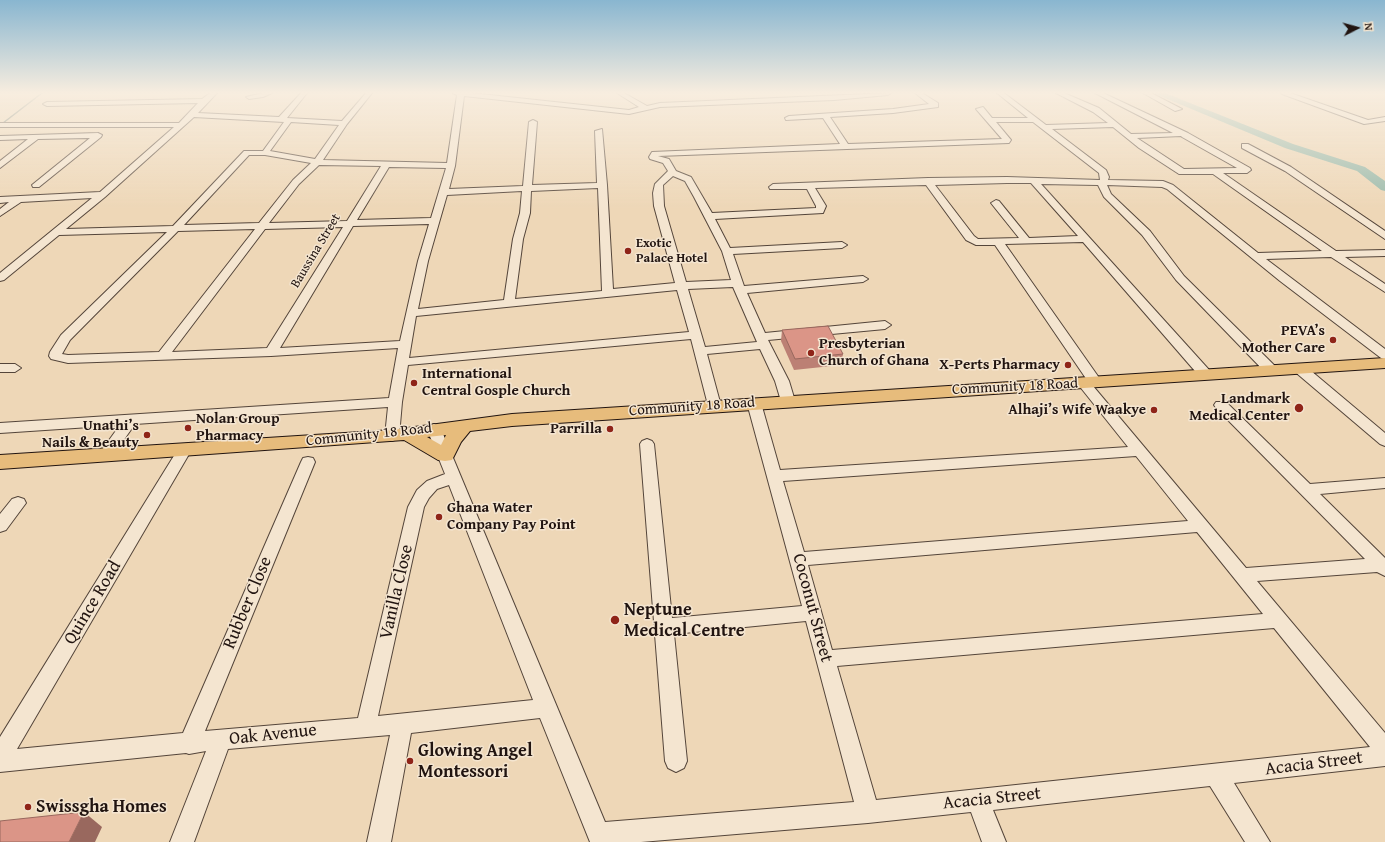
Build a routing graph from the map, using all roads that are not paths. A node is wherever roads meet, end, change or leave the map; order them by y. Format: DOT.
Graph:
graph roads {
  1 [pos="171,132"];
  2 [pos="278,132"];
  3 [pos="338,132"];
  4 [pos="454,132"];
  5 [pos="532,132"];
  6 [pos="599,132"];
  7 [pos="836,132"];
  8 [pos="1000,132"];
  9 [pos="1053,132"];
  10 [pos="1125,132"];
  11 [pos="1179,132"];
  12 [pos="1185,135"];
  13 [pos="1129,136"];
  14 [pos="0,138"];
  15 [pos="35,138"];
  16 [pos="1245,146"];
  17 [pos="846,147"];
  18 [pos="265,153"];
  19 [pos="317,162"];
  20 [pos="386,165"];
  21 [pos="0,166"];
  22 [pos="451,166"];
  23 [pos="672,172"];
  24 [pos="1216,172"];
  25 [pos="1034,181"];
  26 [pos="928,182"];
  27 [pos="1102,183"];
  28 [pos="36,185"];
  29 [pos="603,185"];
  30 [pos="809,186"];
  31 [pos="773,187"];
  32 [pos="527,188"];
  33 [pos="445,192"];
  34 [pos="102,195"];
  35 [pos="19,199"];
  36 [pos="0,200"];
  37 [pos="996,203"];
  38 [pos="0,213"];
  39 [pos="709,216"];
  40 [pos="436,221"];
  41 [pos="349,224"];
  42 [pos="262,226"];
  43 [pos="177,227"];
  44 [pos="59,232"];
  45 [pos="1385,236"];
  46 [pos="1086,239"];
  47 [pos="1027,241"];
  48 [pos="998,242"];
  49 [pos="842,245"];
  50 [pos="727,251"];
  51 [pos="1385,253"];
  52 [pos="1333,254"];
  53 [pos="1255,256"];
  54 [pos="0,278"];
  55 [pos="863,279"];
  56 [pos="681,286"];
  57 [pos="738,287"];
  58 [pos="1385,289"];
  59 [pos="608,293"];
  60 [pos="509,303"];
  61 [pos="411,312"];
  62 [pos="885,324"];
  63 [pos="695,335"];
  64 [pos="762,341"];
  65 [pos="405,344"];
  66 [pos="700,351"];
  67 [pos="271,352"];
  68 [pos="1385,355"];
  69 [pos="162,356"];
  70 [pos="402,362"];
  71 [pos="1385,363"];
  72 [pos="0,368"];
  73 [pos="15,368"];
  74 [pos="1299,368"];
  75 [pos="1271,370"];
  76 [pos="1206,375"];
  77 [pos="1090,382"];
  78 [pos="788,401"];
  79 [pos="395,402"];
  80 [pos="754,403"];
  81 [pos="1221,405"];
  82 [pos="714,406"];
  83 [pos="132,419"];
  84 [pos="466,424"];
  85 [pos="0,428"];
  86 [pos="434,429"];
  87 [pos="399,435"];
  88 [pos="1385,441"];
  89 [pos="646,444"];
  90 [pos="185,449"];
  91 [pos="1140,451"];
  92 [pos="106,454"];
  93 [pos="445,455"];
  94 [pos="0,462"];
  95 [pos="308,462"];
  96 [pos="776,476"];
  97 [pos="453,477"];
  98 [pos="1385,483"];
  99 [pos="1306,490"];
  100 [pos="18,503"];
  101 [pos="0,526"];
  102 [pos="1202,526"];
  103 [pos="798,559"];
  104 [pos="1383,567"];
  105 [pos="1243,575"];
  106 [pos="813,613"];
  107 [pos="1278,620"];
  108 [pos="664,627"];
  109 [pos="826,659"];
  110 [pos="546,708"];
  111 [pos="402,724"];
  112 [pos="366,726"];
  113 [pos="221,740"];
  114 [pos="189,744"];
  115 [pos="1385,749"];
  116 [pos="1385,756"];
  117 [pos="0,757"];
  118 [pos="0,761"];
  119 [pos="676,761"];
  120 [pos="1216,775"];
  121 [pos="978,801"];
  122 [pos="868,812"];
  123 [pos="600,838"];
  124 [pos="182,842"];
  125 [pos="378,842"];
  126 [pos="994,842"];
  127 [pos="1258,842"];
  1 -- 34 [label="street"];
  2 -- 18 [label="street"];
  3 -- 19 [label="street"];
  4 -- 22 [label="street"];
  5 -- 32 [label="street"];
  6 -- 29 [label="street"];
  7 -- 17 [label="street"];
  8 -- 17 [label="street"];
  9 -- 27 [label="street"];
  10 -- 13 [label="street"];
  11 -- 12 [label="street"];
  12 -- 13 [label="street"];
  12 -- 24 [label="street"];
  13 -- 24 [label="street"];
  14 -- 15 [label="street"];
  15 -- 21 [label="street"];
  15 -- 28 [label="street"];
  16 -- 45 [label="street"];
  17 -- 23 [label="street"];
  18 -- 19 [label="street"];
  18 -- 43 [label="street"];
  19 -- 20 [label="street"];
  19 -- 42 [label="street"];
  20 -- 22 [label="street"];
  20 -- 41 [label="street, Baussina Street"];
  22 -- 33 [label="street"];
  23 -- 39 [label="street"];
  23 -- 56 [label="street"];
  24 -- 52 [label="street"];
  25 -- 26 [label="street"];
  25 -- 27 [label="street"];
  25 -- 46 [label="street"];
  26 -- 30 [label="street"];
  26 -- 48 [label="street"];
  27 -- 53 [label="street"];
  27 -- 75 [label="street"];
  29 -- 32 [label="street"];
  29 -- 59 [label="street"];
  30 -- 31 [label="street"];
  30 -- 39 [label="street"];
  32 -- 33 [label="street"];
  32 -- 60 [label="street"];
  33 -- 40 [label="street"];
  34 -- 35 [label="street"];
  34 -- 44 [label="street"];
  35 -- 36 [label="street"];
  35 -- 38 [label="street"];
  37 -- 47 [label="street"];
  39 -- 50 [label="street"];
  40 -- 41 [label="street"];
  40 -- 61 [label="street"];
  41 -- 42 [label="street"];
  41 -- 67 [label="street, Baussina Street"];
  42 -- 43 [label="street"];
  42 -- 69 [label="street"];
  43 -- 44 [label="street"];
  43 -- 69 [label="street"];
  44 -- 54 [label="street"];
  46 -- 47 [label="street"];
  46 -- 76 [label="street"];
  47 -- 48 [label="street"];
  48 -- 77 [label="street"];
  49 -- 50 [label="street"];
  50 -- 57 [label="street"];
  51 -- 52 [label="street"];
  52 -- 53 [label="street"];
  52 -- 58 [label="street"];
  53 -- 68 [label="street"];
  55 -- 57 [label="street"];
  56 -- 57 [label="street"];
  56 -- 59 [label="street"];
  56 -- 63 [label="street"];
  57 -- 64 [label="street"];
  59 -- 60 [label="street"];
  60 -- 61 [label="street"];
  61 -- 65 [label="street"];
  62 -- 64 [label="street"];
  63 -- 66 [label="street"];
  63 -- 70 [label="street"];
  64 -- 66 [label="street"];
  64 -- 78 [label="street"];
  65 -- 67 [label="street"];
  65 -- 70 [label="street"];
  66 -- 82 [label="street"];
  67 -- 69 [label="street"];
  70 -- 79 [label="street"];
  71 -- 74 [label="main road, Community 18 Road"];
  72 -- 73 [label="street"];
  74 -- 75 [label="main road, Community 18 Road"];
  74 -- 88 [label="street"];
  75 -- 76 [label="main road, Community 18 Road"];
  76 -- 77 [label="main road, Community 18 Road"];
  77 -- 78 [label="main road, Community 18 Road"];
  77 -- 91 [label="street"];
  78 -- 80 [label="main road, Community 18 Road"];
  79 -- 83 [label="street"];
  79 -- 87 [label="street"];
  80 -- 82 [label="main road, Community 18 Road"];
  80 -- 96 [label="street, Coconut Street"];
  81 -- 99 [label="street"];
  82 -- 84 [label="main road, Community 18 Road"];
  83 -- 85 [label="street"];
  83 -- 92 [label="street"];
  84 -- 86 [label="main road, Community 18 Road"];
  84 -- 93 [label="main road"];
  86 -- 87 [label="main road, Community 18 Road"];
  86 -- 93 [label="street"];
  87 -- 90 [label="main road, Community 18 Road"];
  87 -- 93 [label="main road"];
  89 -- 108 [label="street"];
  90 -- 92 [label="main road, Community 18 Road"];
  90 -- 117 [label="street, Quince Road"];
  91 -- 96 [label="street"];
  91 -- 102 [label="street"];
  92 -- 94 [label="main road, Community 18 Road"];
  93 -- 97 [label="street"];
  95 -- 114 [label="street, Rubber Close"];
  96 -- 103 [label="street, Coconut Street"];
  97 -- 110 [label="street"];
  97 -- 112 [label="street, Vanilla Close"];
  98 -- 99 [label="street"];
  99 -- 104 [label="street"];
  100 -- 101 [label="street"];
  102 -- 103 [label="street"];
  102 -- 105 [label="street"];
  103 -- 106 [label="street, Coconut Street"];
  104 -- 105 [label="street"];
  105 -- 107 [label="street"];
  106 -- 108 [label="street"];
  106 -- 109 [label="street, Coconut Street"];
  107 -- 109 [label="street"];
  107 -- 115 [label="street"];
  108 -- 119 [label="street"];
  109 -- 122 [label="street, Coconut Street"];
  110 -- 111 [label="street, Oak Avenue"];
  110 -- 123 [label="street"];
  111 -- 112 [label="street, Oak Avenue"];
  111 -- 125 [label="street"];
  112 -- 113 [label="street, Oak Avenue"];
  113 -- 114 [label="street, Oak Avenue"];
  113 -- 124 [label="street"];
  114 -- 118 [label="street, Oak Avenue"];
  116 -- 120 [label="street, Acacia Street"];
  120 -- 121 [label="street, Acacia Street"];
  120 -- 127 [label="street"];
  121 -- 122 [label="street, Acacia Street"];
  121 -- 126 [label="street"];
  122 -- 123 [label="street, Acacia Street"];
}
